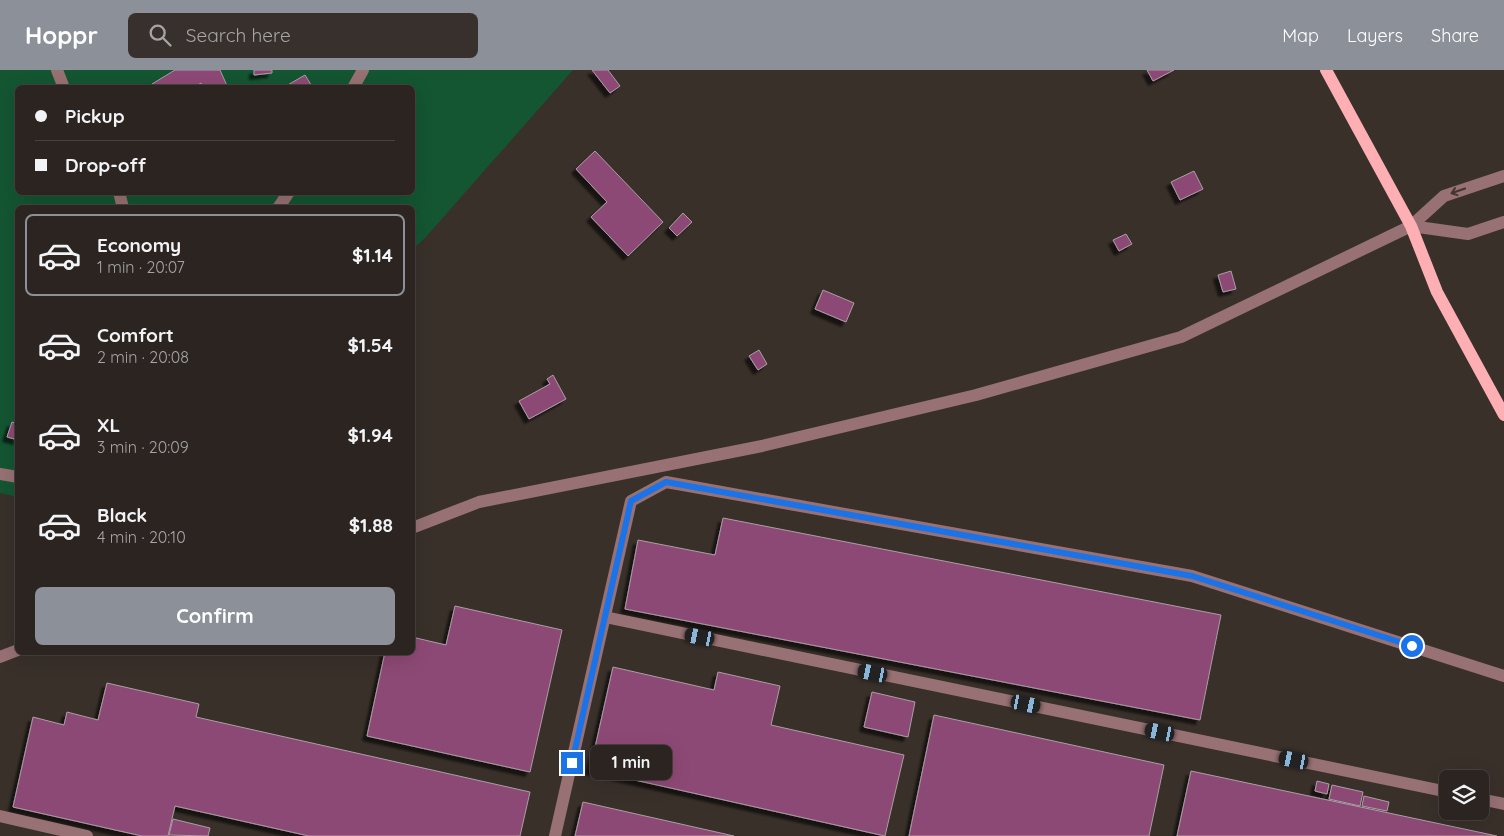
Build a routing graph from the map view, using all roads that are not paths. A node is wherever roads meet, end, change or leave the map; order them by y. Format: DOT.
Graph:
graph roads {
  1 [pos="57,70"];
  2 [pos="363,70"];
  3 [pos="1326,70"];
  4 [pos="63,85"];
  5 [pos="355,85"];
  6 [pos="1504,176"];
  7 [pos="1504,222"];
  8 [pos="1410,226"];
  9 [pos="1504,414"];
  10 [pos="0,474"];
  11 [pos="15,477"];
  12 [pos="415,527"];
  13 [pos="605,617"];
  14 [pos="15,651"];
  15 [pos="0,657"];
  16 [pos="1504,676"];
  17 [pos="1439,790"];
  18 [pos="1489,801"];
  19 [pos="1504,804"];
  20 [pos="0,816"];
  21 [pos="88,836"];
  22 [pos="555,836"];
  1 -- 4 [label="street"];
  2 -- 5 [label="street"];
  3 -- 8 [label="main road"];
  6 -- 8 [label="street, one-way"];
  7 -- 8 [label="street"];
  8 -- 9 [label="main road"];
  8 -- 12 [label="street"];
  10 -- 11 [label="street"];
  13 -- 16 [label="street"];
  13 -- 17 [label="street"];
  13 -- 22 [label="street"];
  14 -- 15 [label="street"];
  18 -- 19 [label="street"];
  20 -- 21 [label="street"];
}
